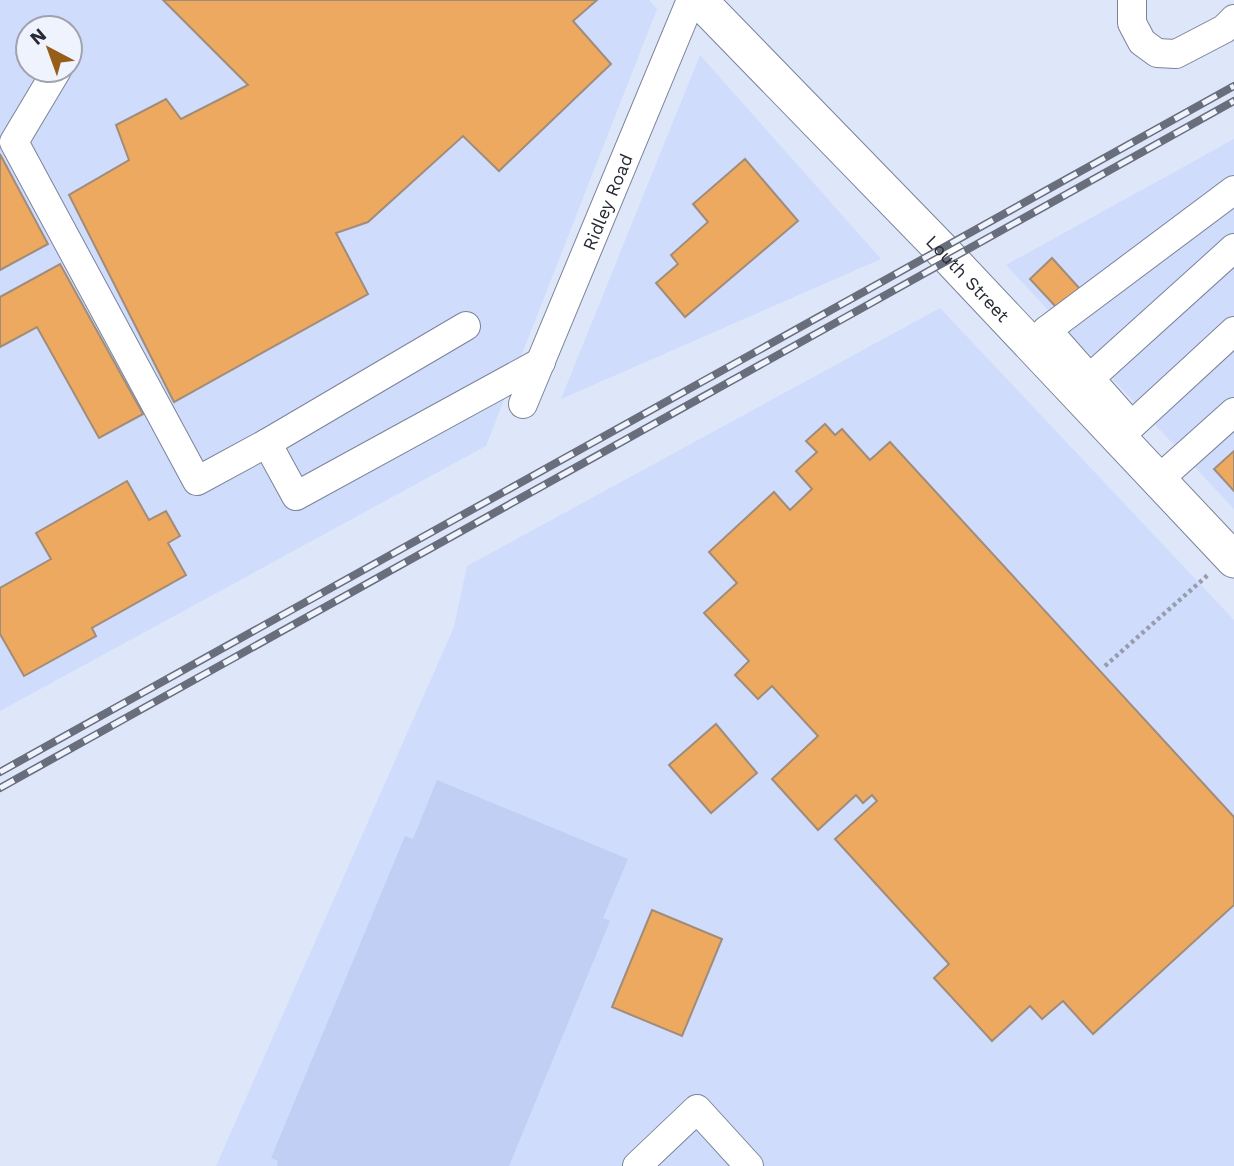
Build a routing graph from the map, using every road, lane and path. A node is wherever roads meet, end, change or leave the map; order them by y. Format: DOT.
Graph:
graph roads {
  1 [pos="691,0"];
  2 [pos="699,0"];
  3 [pos="1132,0"];
  4 [pos="1234,19"];
  5 [pos="49,84"];
  6 [pos="1234,190"];
  7 [pos="1234,248"];
  8 [pos="466,326"];
  9 [pos="1234,331"];
  10 [pos="1039,337"];
  11 [pos="541,362"];
  12 [pos="1090,378"];
  13 [pos="523,404"];
  14 [pos="1234,411"];
  15 [pos="1125,431"];
  16 [pos="267,443"];
  17 [pos="1158,480"];
  18 [pos="1232,558"];
  19 [pos="1105,666"];
  20 [pos="637,1166"];
  21 [pos="749,1166"];
  1 -- 11 [label="street, Ridley Road"];
  2 -- 10 [label="main road, Louth Street"];
  3 -- 4 [label="street"];
  5 -- 16 [label="street"];
  6 -- 10 [label="street"];
  7 -- 12 [label="street"];
  8 -- 16 [label="street"];
  9 -- 15 [label="street"];
  10 -- 12 [label="street"];
  10 -- 15 [label="main road, Louth Street"];
  11 -- 13 [label="street, Ridley Road"];
  11 -- 16 [label="street"];
  12 -- 15 [label="street"];
  14 -- 17 [label="street"];
  15 -- 17 [label="main road, Louth Street"];
  17 -- 18 [label="main road, Louth Street"];
  18 -- 19 [label="path"];
  20 -- 21 [label="street"];
}
